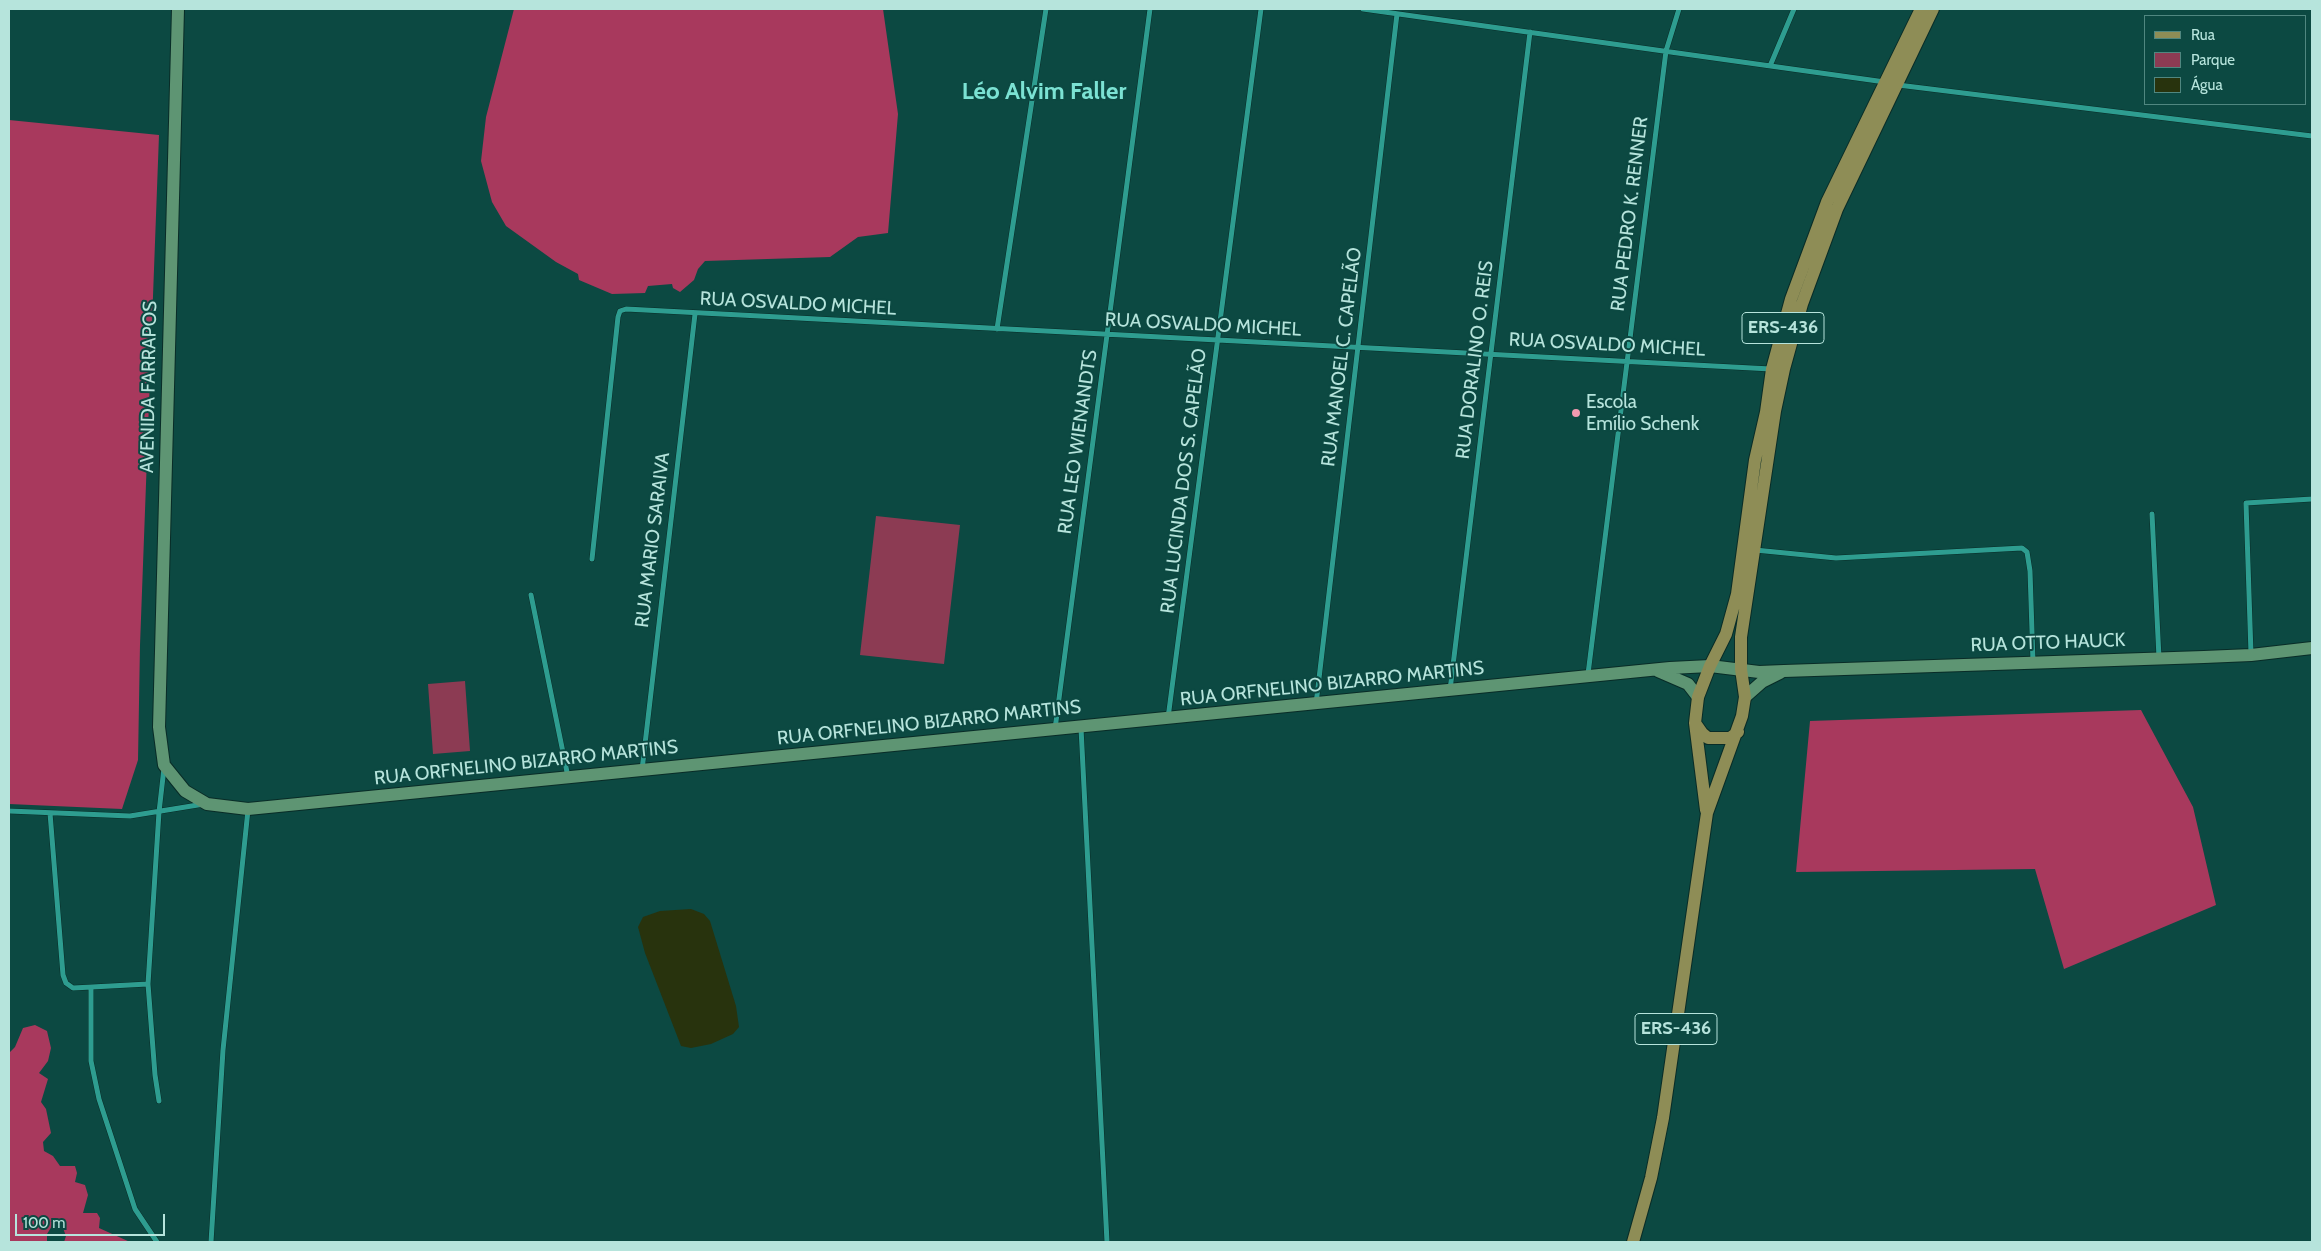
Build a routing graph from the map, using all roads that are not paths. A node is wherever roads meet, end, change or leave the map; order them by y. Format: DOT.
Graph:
graph roads {
  1 [pos="178,9"];
  2 [pos="1046,9"];
  3 [pos="1150,9"];
  4 [pos="1261,9"];
  5 [pos="1363,9"];
  6 [pos="1678,9"];
  7 [pos="1794,9"];
  8 [pos="1921,9"];
  9 [pos="1933,9"];
  10 [pos="1397,14"];
  11 [pos="1530,32"];
  12 [pos="1666,51"];
  13 [pos="1770,66"];
  14 [pos="1890,83"];
  15 [pos="2312,136"];
  16 [pos="694,314"];
  17 [pos="997,329"];
  18 [pos="1108,335"];
  19 [pos="1218,340"];
  20 [pos="1358,348"];
  21 [pos="1491,354"];
  22 [pos="1627,361"];
  23 [pos="1778,369"];
  24 [pos="2312,498"];
  25 [pos="2152,514"];
  26 [pos="1749,549"];
  27 [pos="592,559"];
  28 [pos="531,595"];
  29 [pos="2312,648"];
  30 [pos="2251,655"];
  31 [pos="2159,658"];
  32 [pos="2033,662"];
  33 [pos="1710,666"];
  34 [pos="1741,670"];
  35 [pos="1656,671"];
  36 [pos="1784,671"];
  37 [pos="1587,677"];
  38 [pos="1450,691"];
  39 [pos="1698,697"];
  40 [pos="1745,697"];
  41 [pos="1316,704"];
  42 [pos="1168,719"];
  43 [pos="1695,723"];
  44 [pos="1081,727"];
  45 [pos="1055,730"];
  46 [pos="1738,732"];
  47 [pos="164,766"];
  48 [pos="642,770"];
  49 [pos="568,778"];
  50 [pos="207,804"];
  51 [pos="248,809"];
  52 [pos="9,811"];
  53 [pos="159,812"];
  54 [pos="50,813"];
  55 [pos="1707,813"];
  56 [pos="148,984"];
  57 [pos="91,988"];
  58 [pos="160,1101"];
  59 [pos="157,1242"];
  60 [pos="211,1242"];
  61 [pos="1107,1242"];
  62 [pos="1633,1242"];
  1 -- 47 [label="street, AVENIDA FARRAPOS"];
  2 -- 17 [label="street"];
  3 -- 18 [label="street, RUA LEO WIENANDTS"];
  4 -- 19 [label="street, RUA LUCINDA DOS S. CAPELÃO"];
  5 -- 10 [label="street"];
  6 -- 12 [label="street, RUA PEDRO K. RENNER"];
  7 -- 13 [label="street"];
  8 -- 14 [label="main road, ERS-436"];
  9 -- 14 [label="main road, ERS-436"];
  10 -- 11 [label="street"];
  10 -- 20 [label="street, RUA MANOEL C. CAPELÃO"];
  11 -- 12 [label="street"];
  11 -- 21 [label="street, RUA DORALINO O. REIS"];
  12 -- 13 [label="street"];
  12 -- 22 [label="street, RUA PEDRO K. RENNER"];
  13 -- 14 [label="street"];
  14 -- 15 [label="street"];
  14 -- 23 [label="main road, ERS-436"];
  16 -- 17 [label="street, RUA OSVALDO MICHEL"];
  16 -- 27 [label="street, RUA OSVALDO MICHEL"];
  16 -- 48 [label="street, RUA MARIO SARAIVA"];
  17 -- 18 [label="street, RUA OSVALDO MICHEL"];
  18 -- 19 [label="street, RUA OSVALDO MICHEL"];
  18 -- 45 [label="street, RUA LEO WIENANDTS"];
  19 -- 20 [label="street, RUA OSVALDO MICHEL"];
  19 -- 42 [label="street, RUA LUCINDA DOS S. CAPELÃO"];
  20 -- 21 [label="street, RUA OSVALDO MICHEL"];
  20 -- 41 [label="street, RUA MANOEL C. CAPELÃO"];
  21 -- 22 [label="street, RUA OSVALDO MICHEL"];
  21 -- 38 [label="street, RUA DORALINO O. REIS"];
  22 -- 23 [label="street, RUA OSVALDO MICHEL"];
  22 -- 37 [label="street, RUA PEDRO K. RENNER"];
  23 -- 26 [label="main road, ERS-436"];
  24 -- 30 [label="street"];
  25 -- 31 [label="street"];
  26 -- 32 [label="street"];
  26 -- 33 [label="main road, ERS-436"];
  26 -- 34 [label="main road, ERS-436"];
  28 -- 49 [label="street"];
  29 -- 30 [label="street, RUA OTTO HAUCK"];
  30 -- 31 [label="street, RUA OTTO HAUCK"];
  31 -- 32 [label="street, RUA OTTO HAUCK"];
  32 -- 36 [label="street, RUA OTTO HAUCK"];
  33 -- 34 [label="street, RUA ORFNELINO BIZARRO MARTINS"];
  33 -- 35 [label="street, RUA ORFNELINO BIZARRO MARTINS"];
  33 -- 39 [label="main road, ERS-436"];
  34 -- 36 [label="street, RUA ORFNELINO BIZARRO MARTINS"];
  34 -- 40 [label="main road, ERS-436"];
  35 -- 37 [label="street, RUA ORFNELINO BIZARRO MARTINS"];
  35 -- 39 [label="street, RUA ORFNELINO BIZARRO MARTINS"];
  36 -- 40 [label="street"];
  37 -- 38 [label="street, RUA ORFNELINO BIZARRO MARTINS"];
  38 -- 41 [label="street, RUA ORFNELINO BIZARRO MARTINS"];
  39 -- 43 [label="main road, ERS-436"];
  40 -- 46 [label="main road, ERS-436"];
  41 -- 42 [label="street, RUA ORFNELINO BIZARRO MARTINS"];
  42 -- 44 [label="street, RUA ORFNELINO BIZARRO MARTINS"];
  43 -- 46 [label="main road"];
  43 -- 55 [label="main road, ERS-436"];
  44 -- 45 [label="street, RUA ORFNELINO BIZARRO MARTINS"];
  44 -- 61 [label="street"];
  45 -- 48 [label="street, RUA ORFNELINO BIZARRO MARTINS"];
  46 -- 55 [label="main road, ERS-436"];
  47 -- 50 [label="street"];
  47 -- 53 [label="street, AVENIDA FARRAPOS"];
  48 -- 49 [label="street, RUA ORFNELINO BIZARRO MARTINS"];
  49 -- 51 [label="street, RUA ORFNELINO BIZARRO MARTINS"];
  50 -- 51 [label="street, RUA ORFNELINO BIZARRO MARTINS"];
  50 -- 53 [label="street"];
  51 -- 60 [label="street"];
  52 -- 54 [label="street"];
  53 -- 54 [label="street"];
  53 -- 56 [label="street, AVENIDA FARRAPOS"];
  54 -- 57 [label="street"];
  55 -- 62 [label="main road, ERS-436"];
  56 -- 57 [label="street"];
  56 -- 58 [label="street, AVENIDA FARRAPOS"];
  57 -- 59 [label="street"];
}
